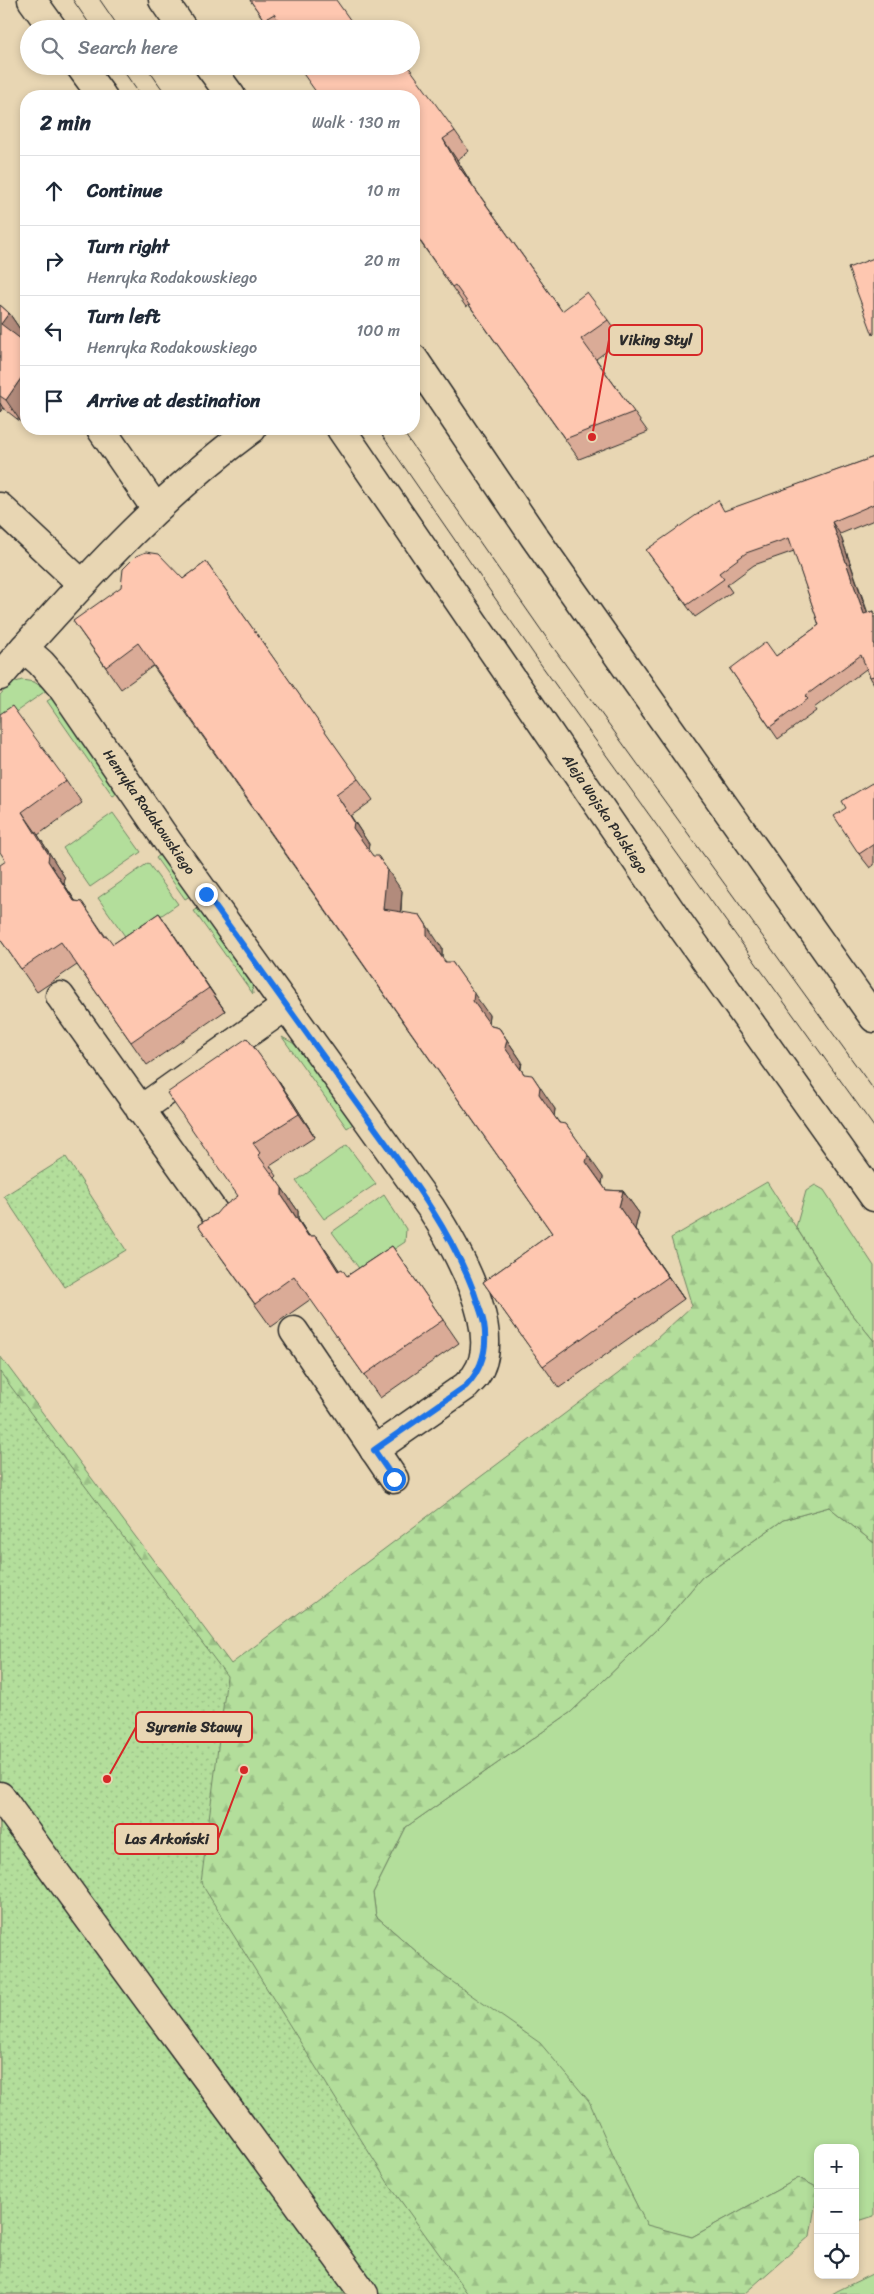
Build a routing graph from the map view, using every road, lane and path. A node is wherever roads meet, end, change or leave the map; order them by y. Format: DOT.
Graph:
graph roads {
  1 [pos="32,0"];
  2 [pos="162,0"];
  3 [pos="46,20"];
  4 [pos="176,20"];
  5 [pos="87,75"];
  6 [pos="216,75"];
  7 [pos="98,90"];
  8 [pos="227,90"];
  9 [pos="420,367"];
  10 [pos="105,435"];
  11 [pos="244,435"];
  12 [pos="345,435"];
  13 [pos="0,507"];
  14 [pos="156,509"];
  15 [pos="82,584"];
  16 [pos="24,648"];
  17 [pos="0,676"];
  18 [pos="60,996"];
  19 [pos="286,1006"];
  20 [pos="874,1018"];
  21 [pos="140,1110"];
  22 [pos="874,1197"];
  23 [pos="222,1225"];
  24 [pos="294,1331"];
  25 [pos="374,1450"];
  26 [pos="394,1479"];
  27 [pos="0,1796"];
  28 [pos="364,2294"];
  1 -- 3 [label="street"];
  2 -- 4 [label="street"];
  5 -- 7 [label="street"];
  6 -- 8 [label="street"];
  9 -- 20 [label="street"];
  10 -- 14 [label="street"];
  11 -- 14 [label="street"];
  12 -- 22 [label="street, Aleja Wojska Polskiego"];
  13 -- 15 [label="street"];
  14 -- 15 [label="street"];
  15 -- 16 [label="street"];
  16 -- 17 [label="street"];
  16 -- 19 [label="street, Henryka Rodakowskiego"];
  18 -- 21 [label="street"];
  19 -- 21 [label="street"];
  19 -- 25 [label="street, Henryka Rodakowskiego"];
  21 -- 23 [label="street"];
  24 -- 25 [label="street"];
  25 -- 26 [label="street"];
  27 -- 28 [label="street"];
}
